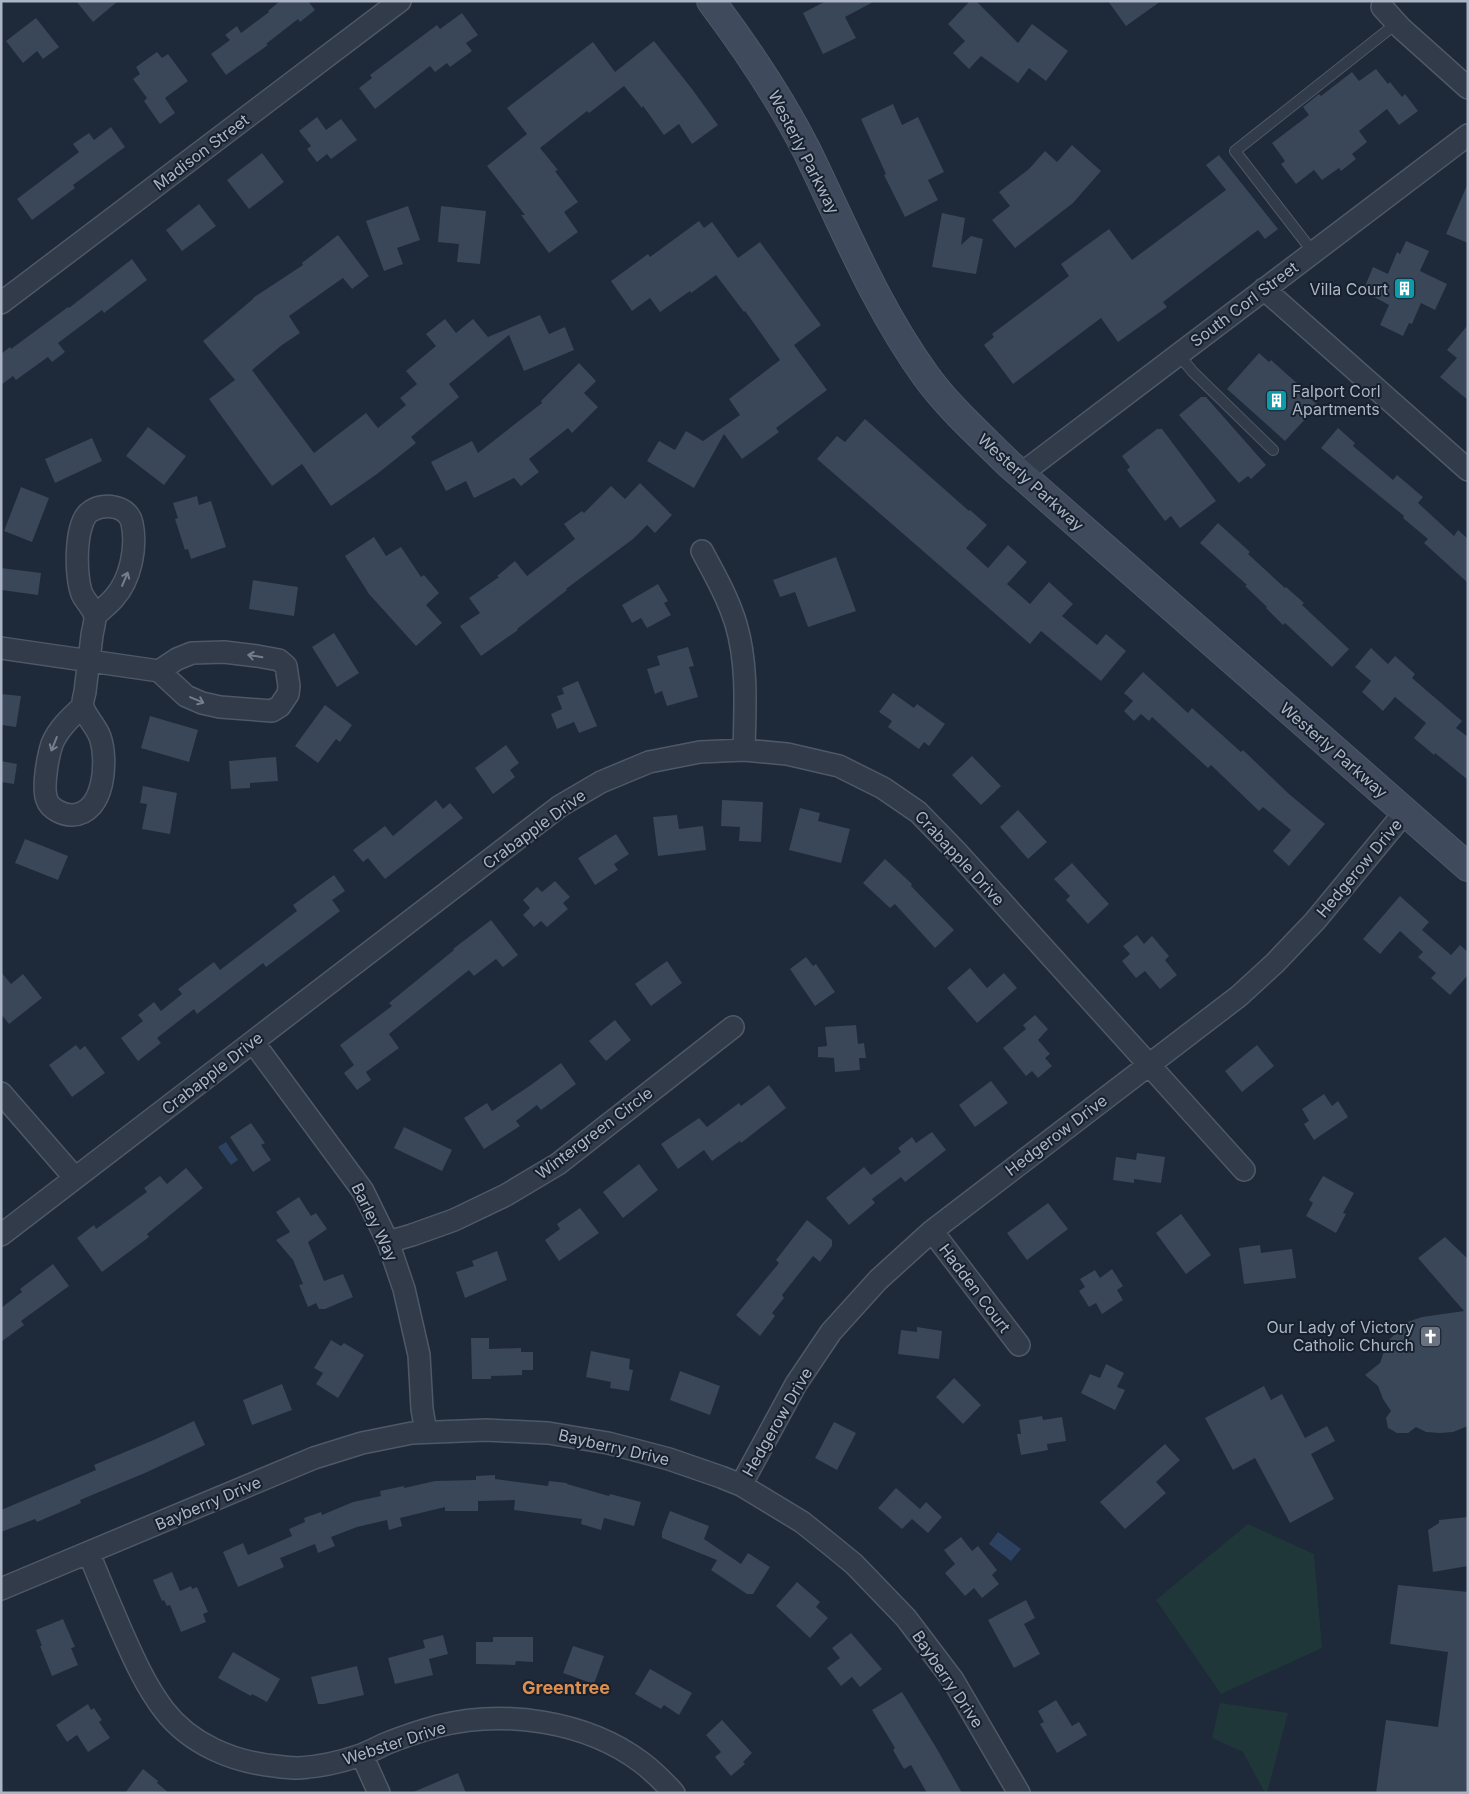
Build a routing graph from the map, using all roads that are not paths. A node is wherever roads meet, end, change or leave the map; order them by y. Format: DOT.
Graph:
graph roads {
  1 [pos="400,1"];
  2 [pos="711,1"];
  3 [pos="1381,4"];
  4 [pos="1397,23"];
  5 [pos="1468,88"];
  6 [pos="1468,135"];
  7 [pos="1313,252"];
  8 [pos="1264,289"];
  9 [pos="1,303"];
  10 [pos="1178,354"];
  11 [pos="1273,450"];
  12 [pos="1468,470"];
  13 [pos="1021,474"];
  14 [pos="702,552"];
  15 [pos="95,616"];
  16 [pos="1,648"];
  17 [pos="88,661"];
  18 [pos="159,671"];
  19 [pos="83,706"];
  20 [pos="744,750"];
  21 [pos="1405,812"];
  22 [pos="1468,867"];
  23 [pos="733,1027"];
  24 [pos="253,1042"];
  25 [pos="1150,1064"];
  26 [pos="1,1093"];
  27 [pos="1244,1170"];
  28 [pos="75,1178"];
  29 [pos="932,1231"];
  30 [pos="1,1235"];
  31 [pos="388,1242"];
  32 [pos="1019,1345"];
  33 [pos="426,1432"];
  34 [pos="741,1485"];
  35 [pos="89,1553"];
  36 [pos="1,1589"];
  37 [pos="362,1755"];
  38 [pos="379,1793"];
  39 [pos="674,1793"];
  40 [pos="1019,1793"];
  1 -- 9 [label="street, Madison Street"];
  2 -- 13 [label="main road, Westerly Parkway"];
  3 -- 4 [label="street"];
  4 -- 5 [label="street"];
  4 -- 7 [label="lane"];
  6 -- 7 [label="street, South Corl Street"];
  7 -- 8 [label="street, South Corl Street"];
  8 -- 10 [label="street, South Corl Street"];
  8 -- 12 [label="street"];
  10 -- 11 [label="lane"];
  10 -- 13 [label="street, South Corl Street"];
  13 -- 21 [label="main road, Westerly Parkway"];
  14 -- 20 [label="street"];
  15 -- 15 [label="street, one-way"];
  15 -- 17 [label="street"];
  16 -- 17 [label="street"];
  17 -- 18 [label="street"];
  17 -- 19 [label="street"];
  18 -- 18 [label="street, one-way"];
  20 -- 24 [label="street, Crabapple Drive"];
  20 -- 25 [label="street, Crabapple Drive"];
  21 -- 22 [label="main road, Westerly Parkway"];
  21 -- 25 [label="street, Hedgerow Drive"];
  23 -- 31 [label="street, Wintergreen Circle"];
  24 -- 28 [label="street, Crabapple Drive"];
  24 -- 31 [label="street, Barley Way"];
  25 -- 27 [label="street, Crabapple Drive"];
  25 -- 29 [label="street, Hedgerow Drive"];
  26 -- 28 [label="street"];
  28 -- 30 [label="street, Crabapple Drive"];
  29 -- 32 [label="street, Hadden Court"];
  29 -- 34 [label="street, Hedgerow Drive"];
  31 -- 33 [label="street, Barley Way"];
  33 -- 34 [label="street, Bayberry Drive"];
  33 -- 35 [label="street, Bayberry Drive"];
  34 -- 40 [label="street, Bayberry Drive"];
  35 -- 36 [label="street, Bayberry Drive"];
  35 -- 37 [label="street, Webster Drive"];
  37 -- 38 [label="street"];
  37 -- 39 [label="street, Webster Drive"];
}
